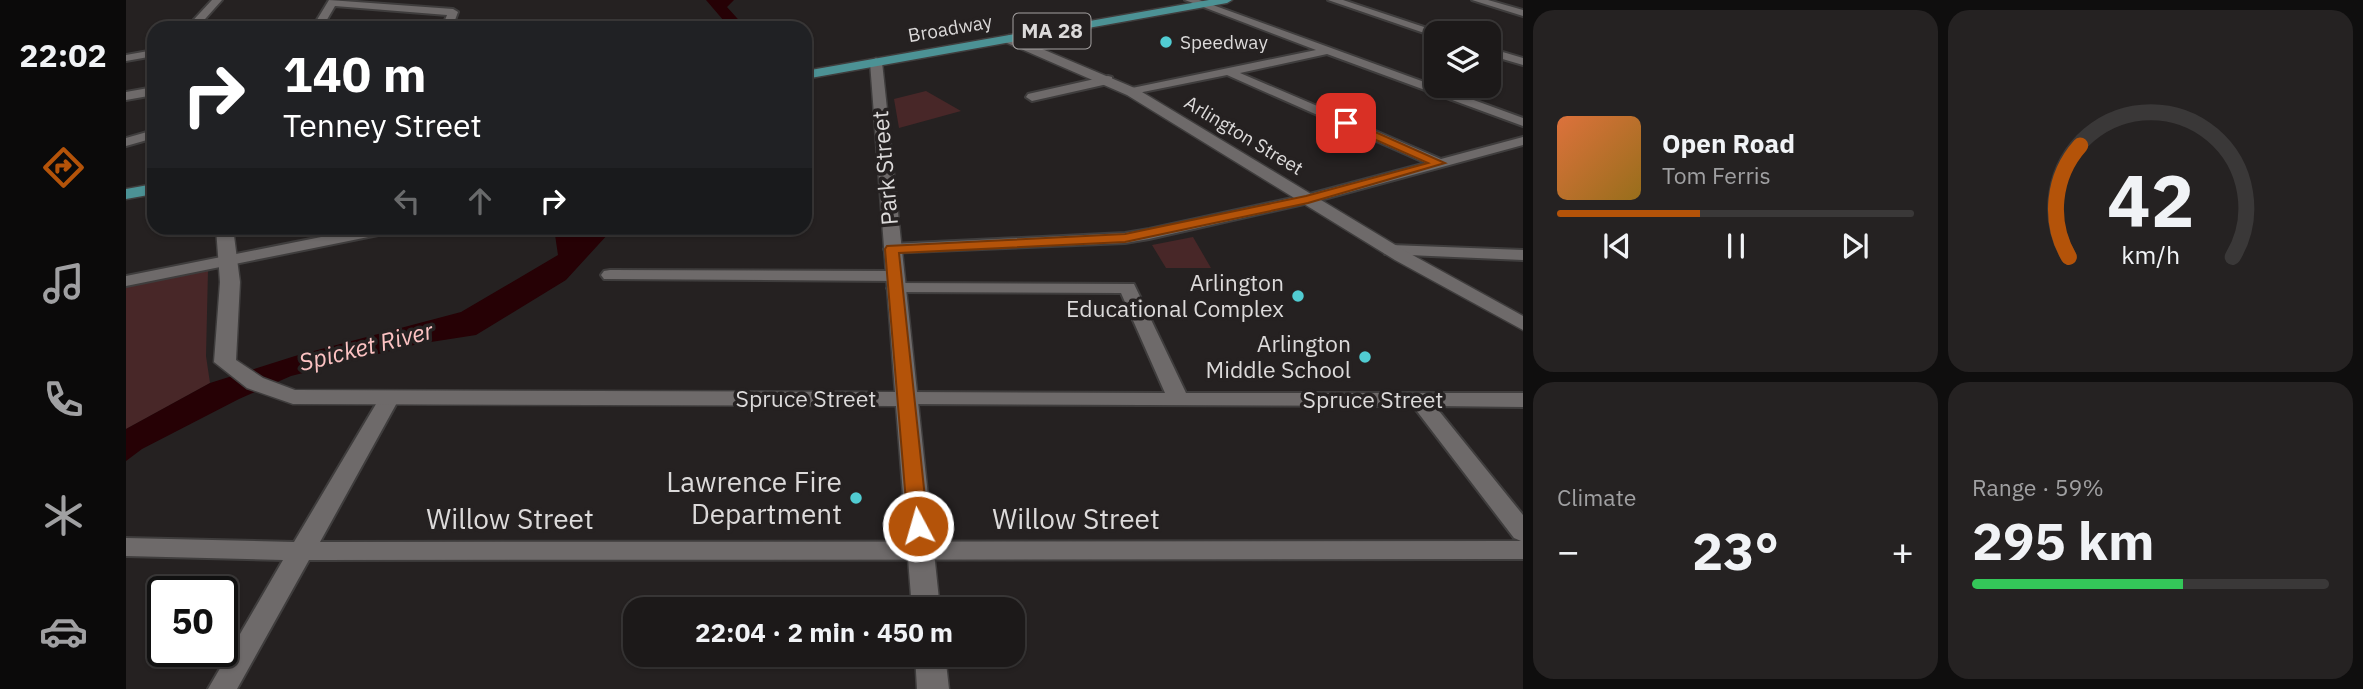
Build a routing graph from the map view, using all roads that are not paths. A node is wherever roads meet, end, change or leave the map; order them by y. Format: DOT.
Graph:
graph roads {
  1 [pos="217,0"];
  2 [pos="1190,0"];
  3 [pos="1227,0"];
  4 [pos="1333,0"];
  5 [pos="1477,0"];
  6 [pos="333,2"];
  7 [pos="1206,4"];
  8 [pos="1523,13"];
  9 [pos="198,21"];
  10 [pos="320,21"];
  11 [pos="450,21"];
  12 [pos="1424,30"];
  13 [pos="1009,39"];
  14 [pos="1327,50"];
  15 [pos="147,54"];
  16 [pos="1501,55"];
  17 [pos="126,58"];
  18 [pos="876,62"];
  19 [pos="1523,62"];
  20 [pos="1229,72"];
  21 [pos="812,74"];
  22 [pos="1108,80"];
  23 [pos="147,92"];
  24 [pos="1132,92"];
  25 [pos="126,96"];
  26 [pos="1032,97"];
  27 [pos="1523,122"];
  28 [pos="147,136"];
  29 [pos="1523,141"];
  30 [pos="126,142"];
  31 [pos="1497,150"];
  32 [pos="1523,151"];
  33 [pos="1439,163"];
  34 [pos="147,190"];
  35 [pos="126,194"];
  36 [pos="1308,199"];
  37 [pos="225,235"];
  38 [pos="355,235"];
  39 [pos="892,249"];
  40 [pos="1391,250"];
  41 [pos="1523,255"];
  42 [pos="226,262"];
  43 [pos="610,275"];
  44 [pos="126,281"];
  45 [pos="895,282"];
  46 [pos="1523,324"];
  47 [pos="389,399"];
  48 [pos="906,399"];
  49 [pos="1178,399"];
  50 [pos="1523,400"];
  51 [pos="1420,401"];
  52 [pos="1523,532"];
  53 [pos="126,547"];
  54 [pos="303,549"];
  55 [pos="1523,550"];
  56 [pos="920,551"];
  57 [pos="925,597"];
  58 [pos="931,667"];
  59 [pos="222,689"];
  60 [pos="933,689"];
  1 -- 9 [label="street"];
  2 -- 7 [label="street"];
  3 -- 7 [label="main road, Broadway / MA 28"];
  4 -- 12 [label="street"];
  5 -- 8 [label="street"];
  6 -- 10 [label="street"];
  6 -- 11 [label="street"];
  7 -- 13 [label="main road, Broadway / MA 28"];
  7 -- 14 [label="street"];
  13 -- 18 [label="main road, Broadway / MA 28"];
  13 -- 22 [label="street, Arlington Street"];
  14 -- 20 [label="street"];
  14 -- 27 [label="street"];
  15 -- 17 [label="street"];
  16 -- 19 [label="street"];
  18 -- 21 [label="main road, Broadway / MA 28"];
  18 -- 39 [label="street, Park Street"];
  20 -- 24 [label="street"];
  20 -- 33 [label="street"];
  22 -- 24 [label="street, Arlington Street"];
  22 -- 26 [label="street"];
  23 -- 25 [label="street"];
  24 -- 36 [label="street, Arlington Street"];
  28 -- 30 [label="street"];
  29 -- 31 [label="street"];
  31 -- 32 [label="street"];
  31 -- 33 [label="street"];
  33 -- 36 [label="street"];
  34 -- 35 [label="main road"];
  36 -- 39 [label="street"];
  36 -- 40 [label="street, Arlington Street"];
  37 -- 42 [label="street"];
  38 -- 42 [label="street"];
  39 -- 45 [label="street, Park Street"];
  40 -- 41 [label="street"];
  40 -- 46 [label="street, Arlington Street"];
  42 -- 44 [label="street"];
  42 -- 47 [label="street, Spruce Street"];
  43 -- 45 [label="street"];
  45 -- 48 [label="street, Park Street"];
  45 -- 49 [label="street"];
  47 -- 48 [label="street, Spruce Street"];
  47 -- 54 [label="street"];
  48 -- 49 [label="street, Spruce Street"];
  48 -- 56 [label="street, Park Street"];
  49 -- 51 [label="street, Spruce Street"];
  50 -- 51 [label="street, Spruce Street"];
  51 -- 52 [label="street"];
  53 -- 54 [label="street, Willow Street"];
  54 -- 56 [label="street, Willow Street"];
  54 -- 59 [label="street"];
  55 -- 56 [label="street, Willow Street"];
  56 -- 57 [label="street, Park Street"];
  58 -- 60 [label="street"];
}
